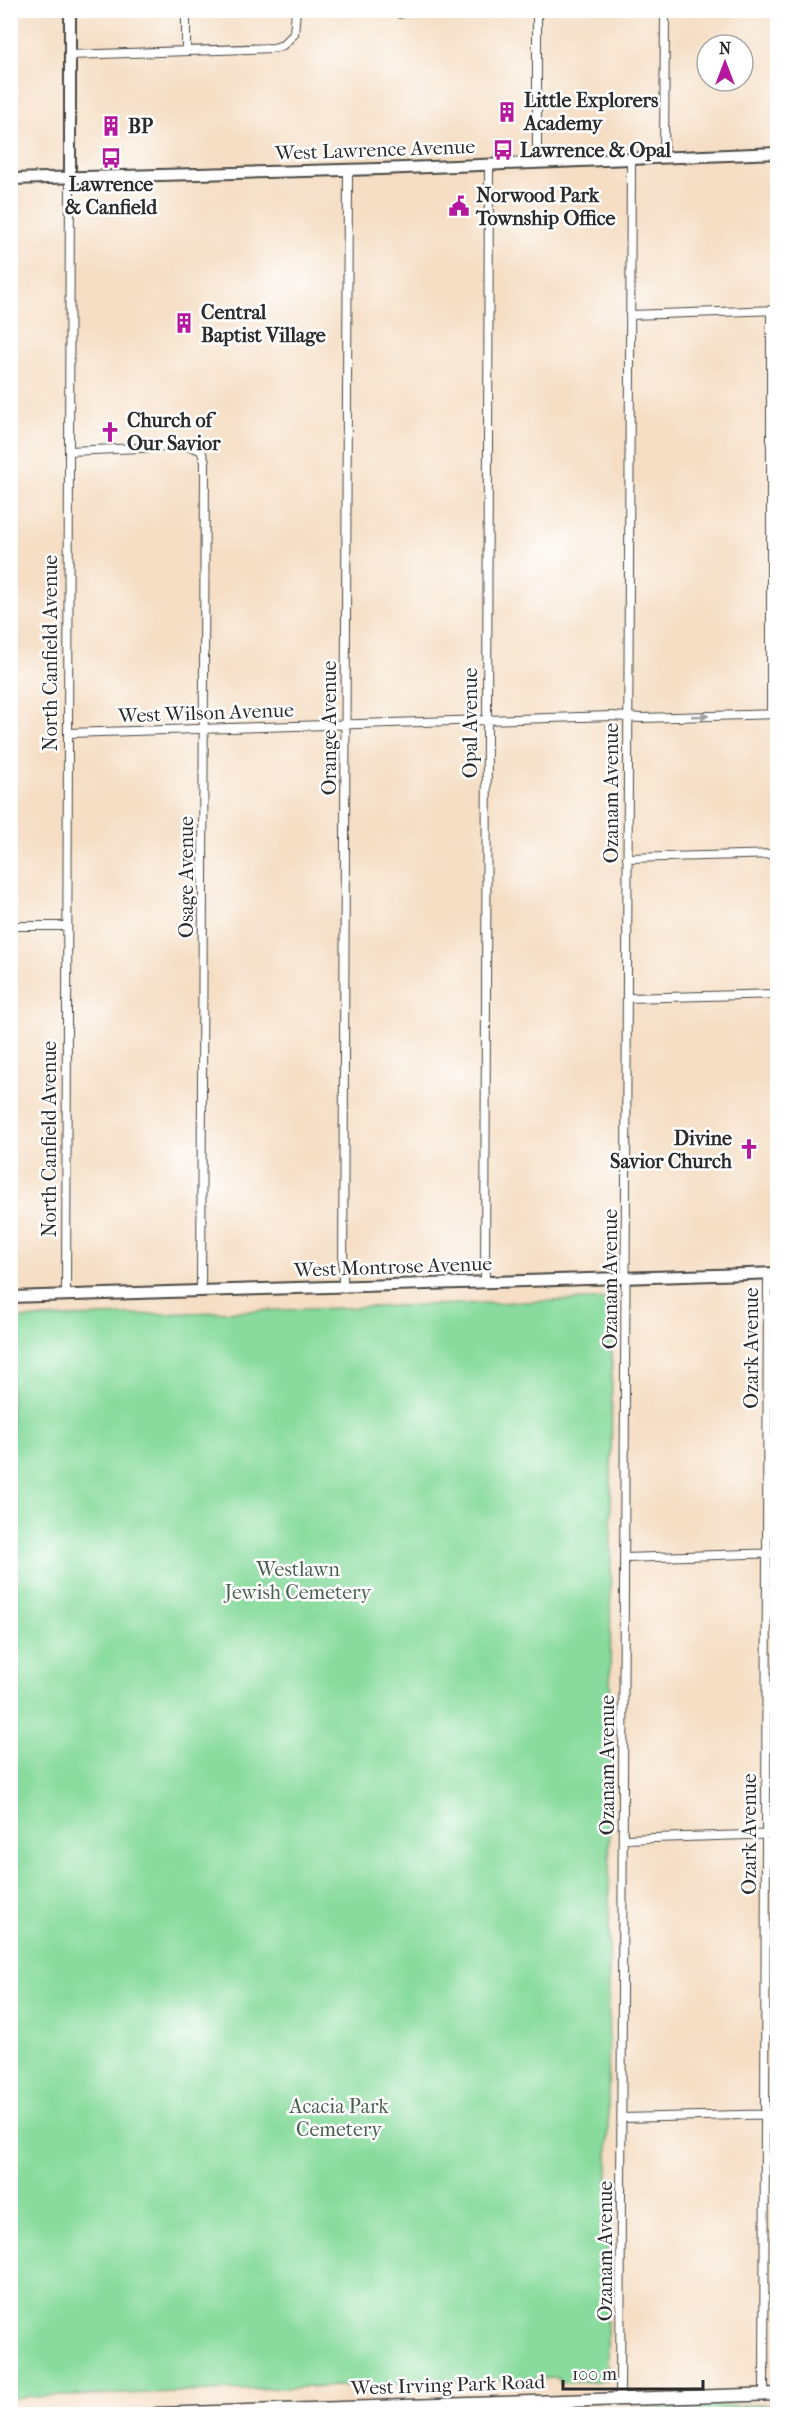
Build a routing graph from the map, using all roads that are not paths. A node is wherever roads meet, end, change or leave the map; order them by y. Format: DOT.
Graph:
graph roads {
  1 [pos="70,10"];
  2 [pos="186,10"];
  3 [pos="296,10"];
  4 [pos="537,10"];
  5 [pos="665,10"];
  6 [pos="186,51"];
  7 [pos="70,54"];
  8 [pos="777,153"];
  9 [pos="664,158"];
  10 [pos="631,159"];
  11 [pos="537,163"];
  12 [pos="489,164"];
  13 [pos="348,170"];
  14 [pos="70,178"];
  15 [pos="10,179"];
  16 [pos="774,310"];
  17 [pos="630,315"];
  18 [pos="69,451"];
  19 [pos="774,714"];
  20 [pos="628,717"];
  21 [pos="486,721"];
  22 [pos="345,725"];
  23 [pos="203,729"];
  24 [pos="68,733"];
  25 [pos="777,854"];
  26 [pos="627,858"];
  27 [pos="10,926"];
  28 [pos="68,926"];
  29 [pos="777,994"];
  30 [pos="628,998"];
  31 [pos="773,1273"];
  32 [pos="626,1279"];
  33 [pos="485,1283"];
  34 [pos="343,1286"];
  35 [pos="201,1291"];
  36 [pos="66,1296"];
  37 [pos="10,1297"];
  38 [pos="767,1553"];
  39 [pos="777,1553"];
  40 [pos="625,1558"];
  41 [pos="766,1834"];
  42 [pos="777,1834"];
  43 [pos="623,1839"];
  44 [pos="765,2114"];
  45 [pos="777,2114"];
  46 [pos="622,2118"];
  47 [pos="764,2394"];
  48 [pos="777,2394"];
  49 [pos="620,2399"];
  50 [pos="156,2415"];
  1 -- 7 [label="street, North Canfield Avenue"];
  2 -- 6 [label="street"];
  3 -- 6 [label="street"];
  4 -- 11 [label="street"];
  5 -- 9 [label="street"];
  6 -- 7 [label="street"];
  7 -- 14 [label="street, North Canfield Avenue"];
  8 -- 9 [label="street, West Lawrence Avenue"];
  9 -- 10 [label="street, West Lawrence Avenue"];
  10 -- 11 [label="street, West Lawrence Avenue"];
  10 -- 17 [label="street, Ozanam Avenue"];
  11 -- 12 [label="street, West Lawrence Avenue"];
  12 -- 13 [label="street, West Lawrence Avenue"];
  12 -- 21 [label="street, Opal Avenue"];
  13 -- 14 [label="street, West Lawrence Avenue"];
  13 -- 22 [label="street, Orange Avenue"];
  14 -- 15 [label="street, West Lawrence Avenue"];
  14 -- 18 [label="street, North Canfield Avenue"];
  16 -- 17 [label="street"];
  16 -- 19 [label="street"];
  17 -- 20 [label="street, Ozanam Avenue"];
  18 -- 23 [label="street, Osage Avenue"];
  18 -- 24 [label="street, North Canfield Avenue"];
  20 -- 19 [label="street, West Wilson Avenue, one-way"];
  20 -- 21 [label="street, West Wilson Avenue"];
  20 -- 26 [label="street, Ozanam Avenue"];
  21 -- 22 [label="street, West Wilson Avenue"];
  21 -- 33 [label="street, Opal Avenue"];
  22 -- 23 [label="street, West Wilson Avenue"];
  22 -- 34 [label="street, Orange Avenue"];
  23 -- 24 [label="street, West Wilson Avenue"];
  23 -- 35 [label="street, Osage Avenue"];
  24 -- 28 [label="street, North Canfield Avenue"];
  25 -- 26 [label="street"];
  26 -- 30 [label="street, Ozanam Avenue"];
  27 -- 28 [label="street"];
  28 -- 36 [label="street, North Canfield Avenue"];
  29 -- 30 [label="street"];
  30 -- 32 [label="street, Ozanam Avenue"];
  31 -- 32 [label="street, West Montrose Avenue"];
  31 -- 38 [label="street, Ozark Avenue"];
  32 -- 33 [label="street, West Montrose Avenue"];
  32 -- 40 [label="street, Ozanam Avenue"];
  33 -- 34 [label="street, West Montrose Avenue"];
  34 -- 35 [label="street, West Montrose Avenue"];
  35 -- 36 [label="street, West Montrose Avenue"];
  36 -- 37 [label="street, West Montrose Avenue"];
  38 -- 39 [label="street"];
  38 -- 40 [label="street"];
  38 -- 41 [label="street, Ozark Avenue"];
  40 -- 43 [label="street, Ozanam Avenue"];
  41 -- 42 [label="street"];
  41 -- 43 [label="street"];
  41 -- 44 [label="street, Ozark Avenue"];
  43 -- 46 [label="street, Ozanam Avenue"];
  44 -- 45 [label="street"];
  44 -- 46 [label="street"];
  44 -- 47 [label="street, Ozark Avenue"];
  46 -- 49 [label="street, Ozanam Avenue"];
  47 -- 48 [label="main road, West Irving Park Road"];
  47 -- 49 [label="main road, West Irving Park Road"];
  49 -- 50 [label="main road, West Irving Park Road"];
}
